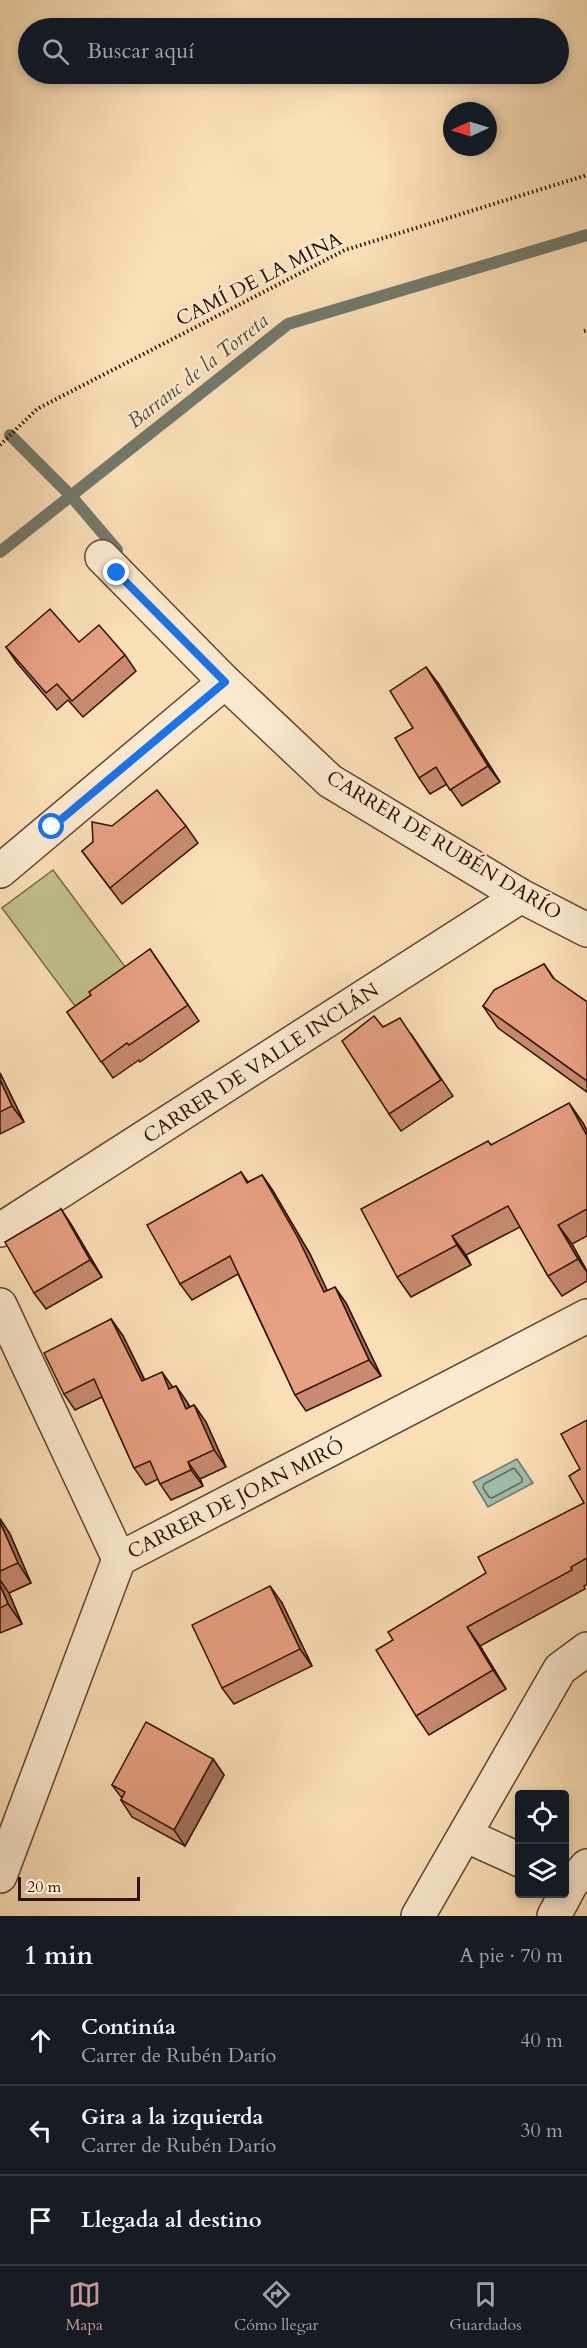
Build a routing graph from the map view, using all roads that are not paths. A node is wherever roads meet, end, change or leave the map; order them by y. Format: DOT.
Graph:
graph roads {
  1 [pos="102,557"];
  2 [pos="225,682"];
  3 [pos="0,871"];
  4 [pos="521,896"];
  5 [pos="587,930"];
  6 [pos="0,1230"];
  7 [pos="0,1305"];
  8 [pos="587,1316"];
  9 [pos="119,1559"];
  10 [pos="587,1649"];
  11 [pos="465,1835"];
  12 [pos="515,1858"];
  13 [pos="0,1876"];
  14 [pos="574,1877"];
  15 [pos="418,1916"];
  16 [pos="554,1916"];
  1 -- 2 [label="street, CARRER DE RUBÉN DARÍO"];
  2 -- 3 [label="street"];
  2 -- 4 [label="street, CARRER DE RUBÉN DARÍO"];
  4 -- 5 [label="street, CARRER DE RUBÉN DARÍO"];
  4 -- 6 [label="street, CARRER DE VALLE INCLÁN"];
  7 -- 9 [label="street"];
  8 -- 9 [label="street, CARRER DE JOAN MIRÓ"];
  9 -- 13 [label="street, CARRER DE JOAN MIRÓ"];
  10 -- 11 [label="street"];
  11 -- 12 [label="street"];
  11 -- 15 [label="street"];
  14 -- 16 [label="street"];
}
